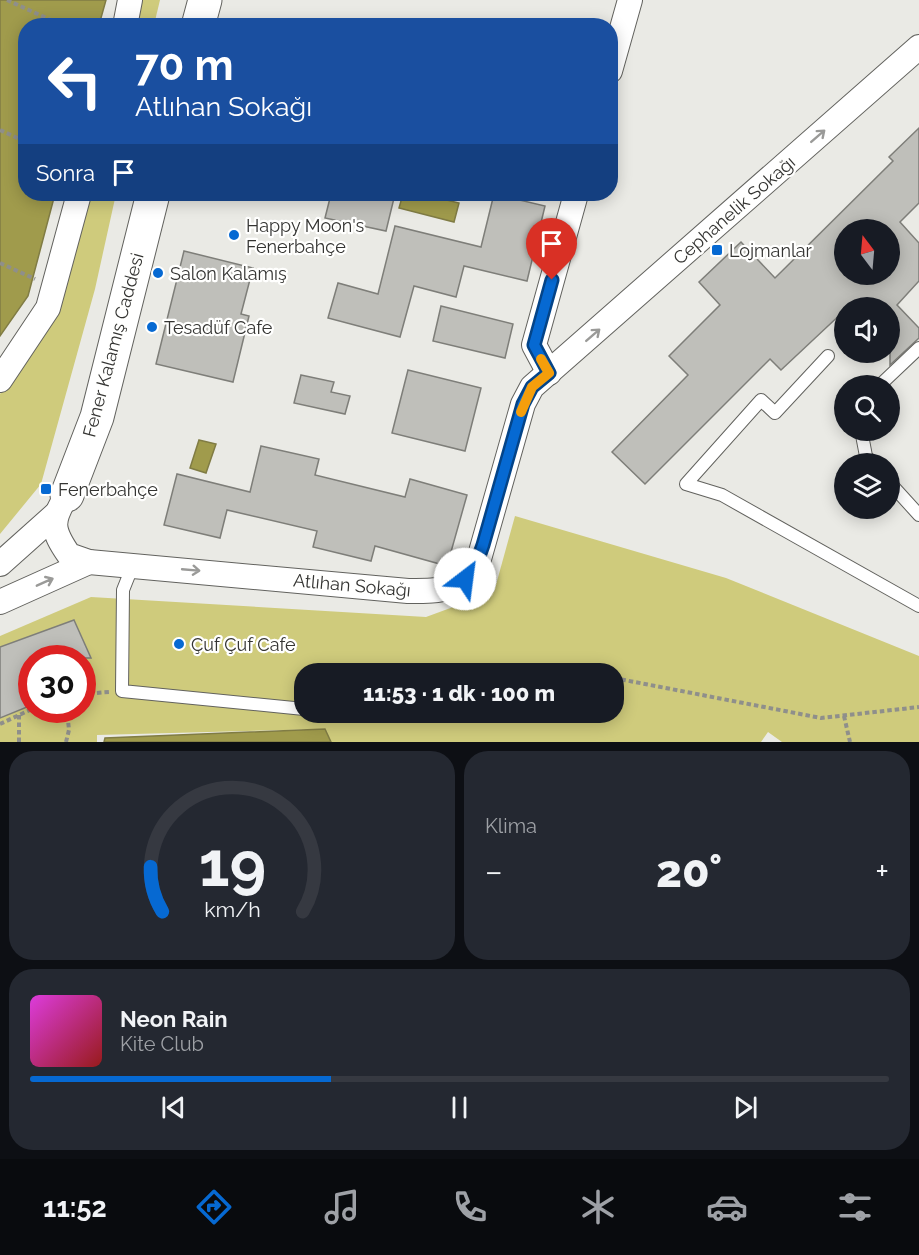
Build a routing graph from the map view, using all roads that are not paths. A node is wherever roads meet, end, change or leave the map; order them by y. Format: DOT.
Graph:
graph roads {
  1 [pos="130,0"];
  2 [pos="205,0"];
  3 [pos="630,0"];
  4 [pos="127,18"];
  5 [pos="200,18"];
  6 [pos="618,43"];
  7 [pos="919,47"];
  8 [pos="77,201"];
  9 [pos="151,201"];
  10 [pos="574,201"];
  11 [pos="919,348"];
  12 [pos="828,356"];
  13 [pos="549,373"];
  14 [pos="891,375"];
  15 [pos="0,380"];
  16 [pos="900,494"];
  17 [pos="61,504"];
  18 [pos="919,515"];
  19 [pos="89,562"];
  20 [pos="0,564"];
  21 [pos="133,565"];
  22 [pos="0,602"];
  23 [pos="919,606"];
  24 [pos="294,708"];
  1 -- 4 [label="street"];
  2 -- 5 [label="street"];
  3 -- 6 [label="street"];
  13 -- 7 [label="street, Cephanelik Sokağı, one-way"];
  8 -- 15 [label="street"];
  9 -- 17 [label="street, Fener Kalamış Caddesi"];
  10 -- 13 [label="street"];
  11 -- 14 [label="lane"];
  12 -- 23 [label="lane"];
  21 -- 13 [label="street, Atlıhan Sokağı, one-way"];
  16 -- 18 [label="lane"];
  17 -- 19 [label="street, Atlıhan Sokağı"];
  17 -- 20 [label="street, Fener Kalamış Caddesi"];
  19 -- 21 [label="street, Atlıhan Sokağı"];
  22 -- 19 [label="street, one-way"];
  21 -- 24 [label="lane"];
}
